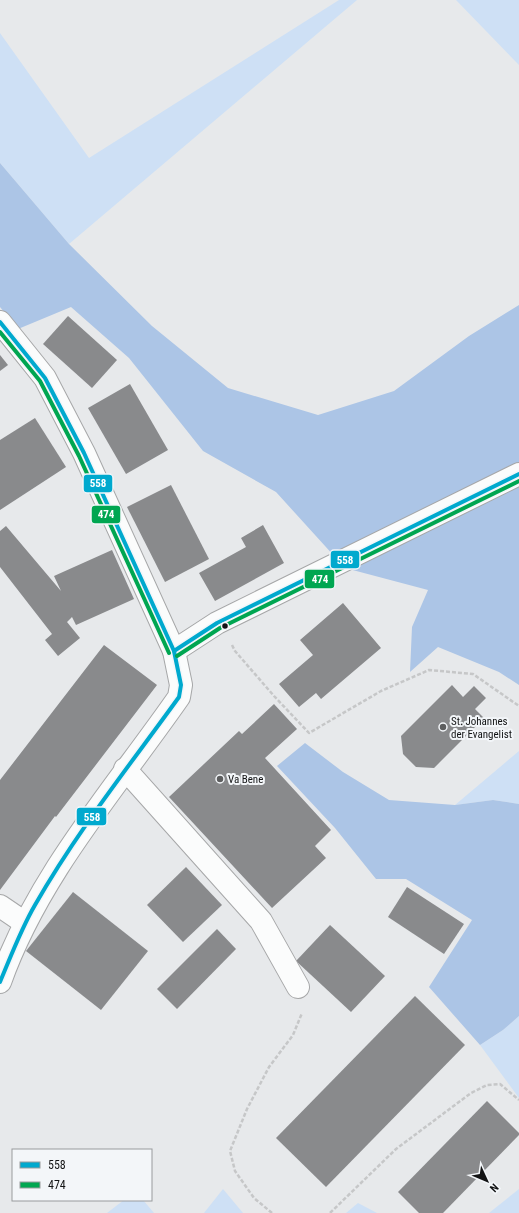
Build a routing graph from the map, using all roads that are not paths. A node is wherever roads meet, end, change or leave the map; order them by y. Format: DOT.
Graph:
graph roads {
  1 [pos="0,322"];
  2 [pos="519,474"];
  3 [pos="174,651"];
  4 [pos="125,769"];
  5 [pos="0,906"];
  6 [pos="25,923"];
  7 [pos="0,982"];
  8 [pos="298,987"];
  1 -- 3 [label="street"];
  2 -- 3 [label="street"];
  3 -- 4 [label="street"];
  4 -- 6 [label="street"];
  4 -- 8 [label="street"];
  5 -- 6 [label="street"];
  6 -- 7 [label="street"];
}
